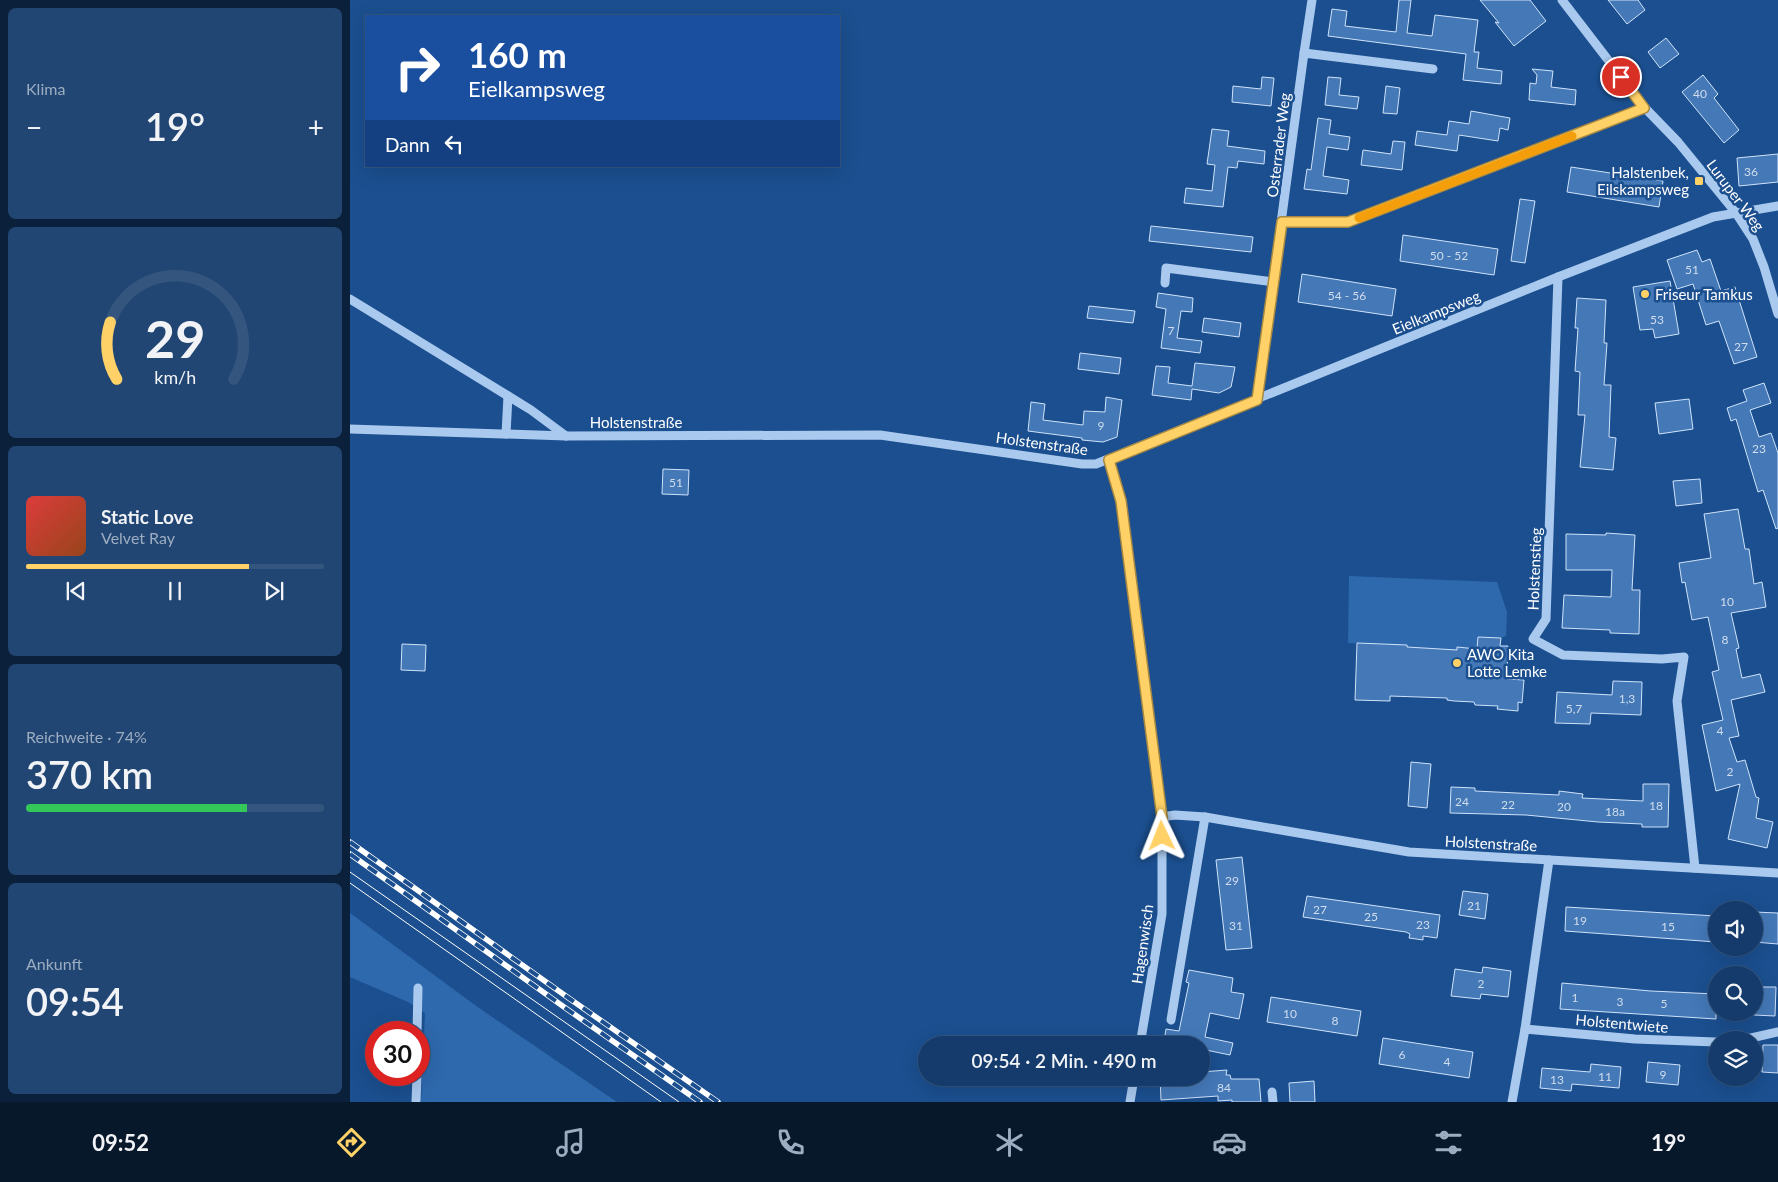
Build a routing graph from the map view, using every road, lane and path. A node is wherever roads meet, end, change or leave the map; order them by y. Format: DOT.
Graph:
graph roads {
  1 [pos="1312,0"];
  2 [pos="1562,0"];
  3 [pos="1304,53"];
  4 [pos="1433,69"];
  5 [pos="1644,108"];
  6 [pos="1778,206"];
  7 [pos="1736,213"];
  8 [pos="1282,222"];
  9 [pos="1558,277"];
  10 [pos="1274,282"];
  11 [pos="1164,283"];
  12 [pos="350,299"];
  13 [pos="1778,314"];
  14 [pos="508,396"];
  15 [pos="1257,400"];
  16 [pos="350,429"];
  17 [pos="506,434"];
  18 [pos="566,436"];
  19 [pos="1109,460"];
  20 [pos="1162,817"];
  21 [pos="1205,817"];
  22 [pos="1549,860"];
  23 [pos="1695,868"];
  24 [pos="1778,873"];
  25 [pos="418,988"];
  26 [pos="1171,1020"];
  27 [pos="417,1021"];
  28 [pos="1525,1028"];
  29 [pos="1778,1032"];
  30 [pos="1763,1035"];
  31 [pos="1142,1036"];
  32 [pos="1708,1042"];
  33 [pos="416,1086"];
  34 [pos="1133,1086"];
  35 [pos="1272,1092"];
  36 [pos="416,1102"];
  37 [pos="1130,1102"];
  38 [pos="1273,1102"];
  39 [pos="1512,1102"];
  1 -- 3 [label="street, Osterrader Weg"];
  2 -- 5 [label="street, Luruper Weg"];
  3 -- 4 [label="street"];
  3 -- 8 [label="street, Osterrader Weg"];
  5 -- 7 [label="street, Luruper Weg"];
  5 -- 8 [label="street"];
  6 -- 7 [label="street, Eielkampsweg"];
  7 -- 9 [label="street, Eielkampsweg"];
  7 -- 13 [label="street, Luruper Weg"];
  8 -- 10 [label="street, Osterrader Weg"];
  9 -- 15 [label="street, Eielkampsweg"];
  9 -- 23 [label="street, Holstenstieg"];
  10 -- 11 [label="street"];
  10 -- 15 [label="street, Osterrader Weg"];
  12 -- 14 [label="street"];
  14 -- 17 [label="street"];
  14 -- 18 [label="street"];
  15 -- 19 [label="street, Eielkampsweg"];
  16 -- 17 [label="street, Holstenstraße"];
  17 -- 18 [label="street, Holstenstraße"];
  18 -- 19 [label="street, Holstenstraße"];
  19 -- 20 [label="street, Holstenstraße"];
  20 -- 21 [label="street, Holstenstraße"];
  20 -- 31 [label="street, Hagenwisch"];
  21 -- 22 [label="street, Holstenstraße"];
  21 -- 26 [label="street"];
  22 -- 23 [label="street, Holstenstraße"];
  22 -- 28 [label="street"];
  23 -- 24 [label="street, Holstenstraße"];
  25 -- 27 [label="street"];
  28 -- 32 [label="street, Holstentwiete"];
  28 -- 39 [label="street"];
  29 -- 30 [label="street"];
  33 -- 36 [label="street"];
  34 -- 37 [label="street"];
  35 -- 38 [label="street"];
}
